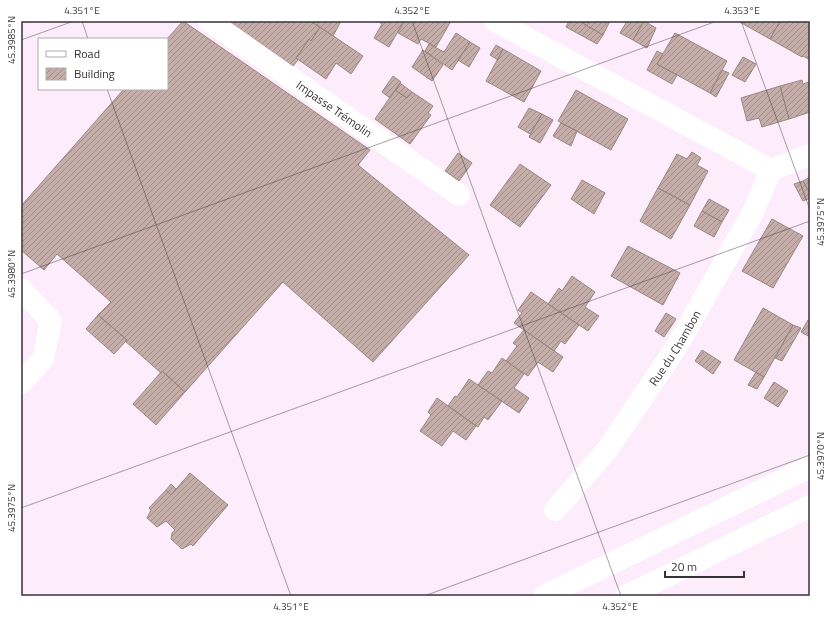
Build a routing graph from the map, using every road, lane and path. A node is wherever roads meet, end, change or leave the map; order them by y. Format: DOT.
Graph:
graph roads {
  1 [pos="209,21"];
  2 [pos="495,21"];
  3 [pos="810,155"];
  4 [pos="770,170"];
  5 [pos="460,195"];
  6 [pos="21,289"];
  7 [pos="21,383"];
  8 [pos="810,467"];
  9 [pos="810,506"];
  10 [pos="555,510"];
  11 [pos="544,596"];
  12 [pos="626,596"];
  1 -- 5 [label="main road, Impasse Trémolin"];
  2 -- 4 [label="main road"];
  3 -- 4 [label="main road"];
  4 -- 10 [label="main road, Rue du Chambon"];
  6 -- 7 [label="main road"];
  8 -- 11 [label="main road"];
  9 -- 12 [label="main road"];
}
